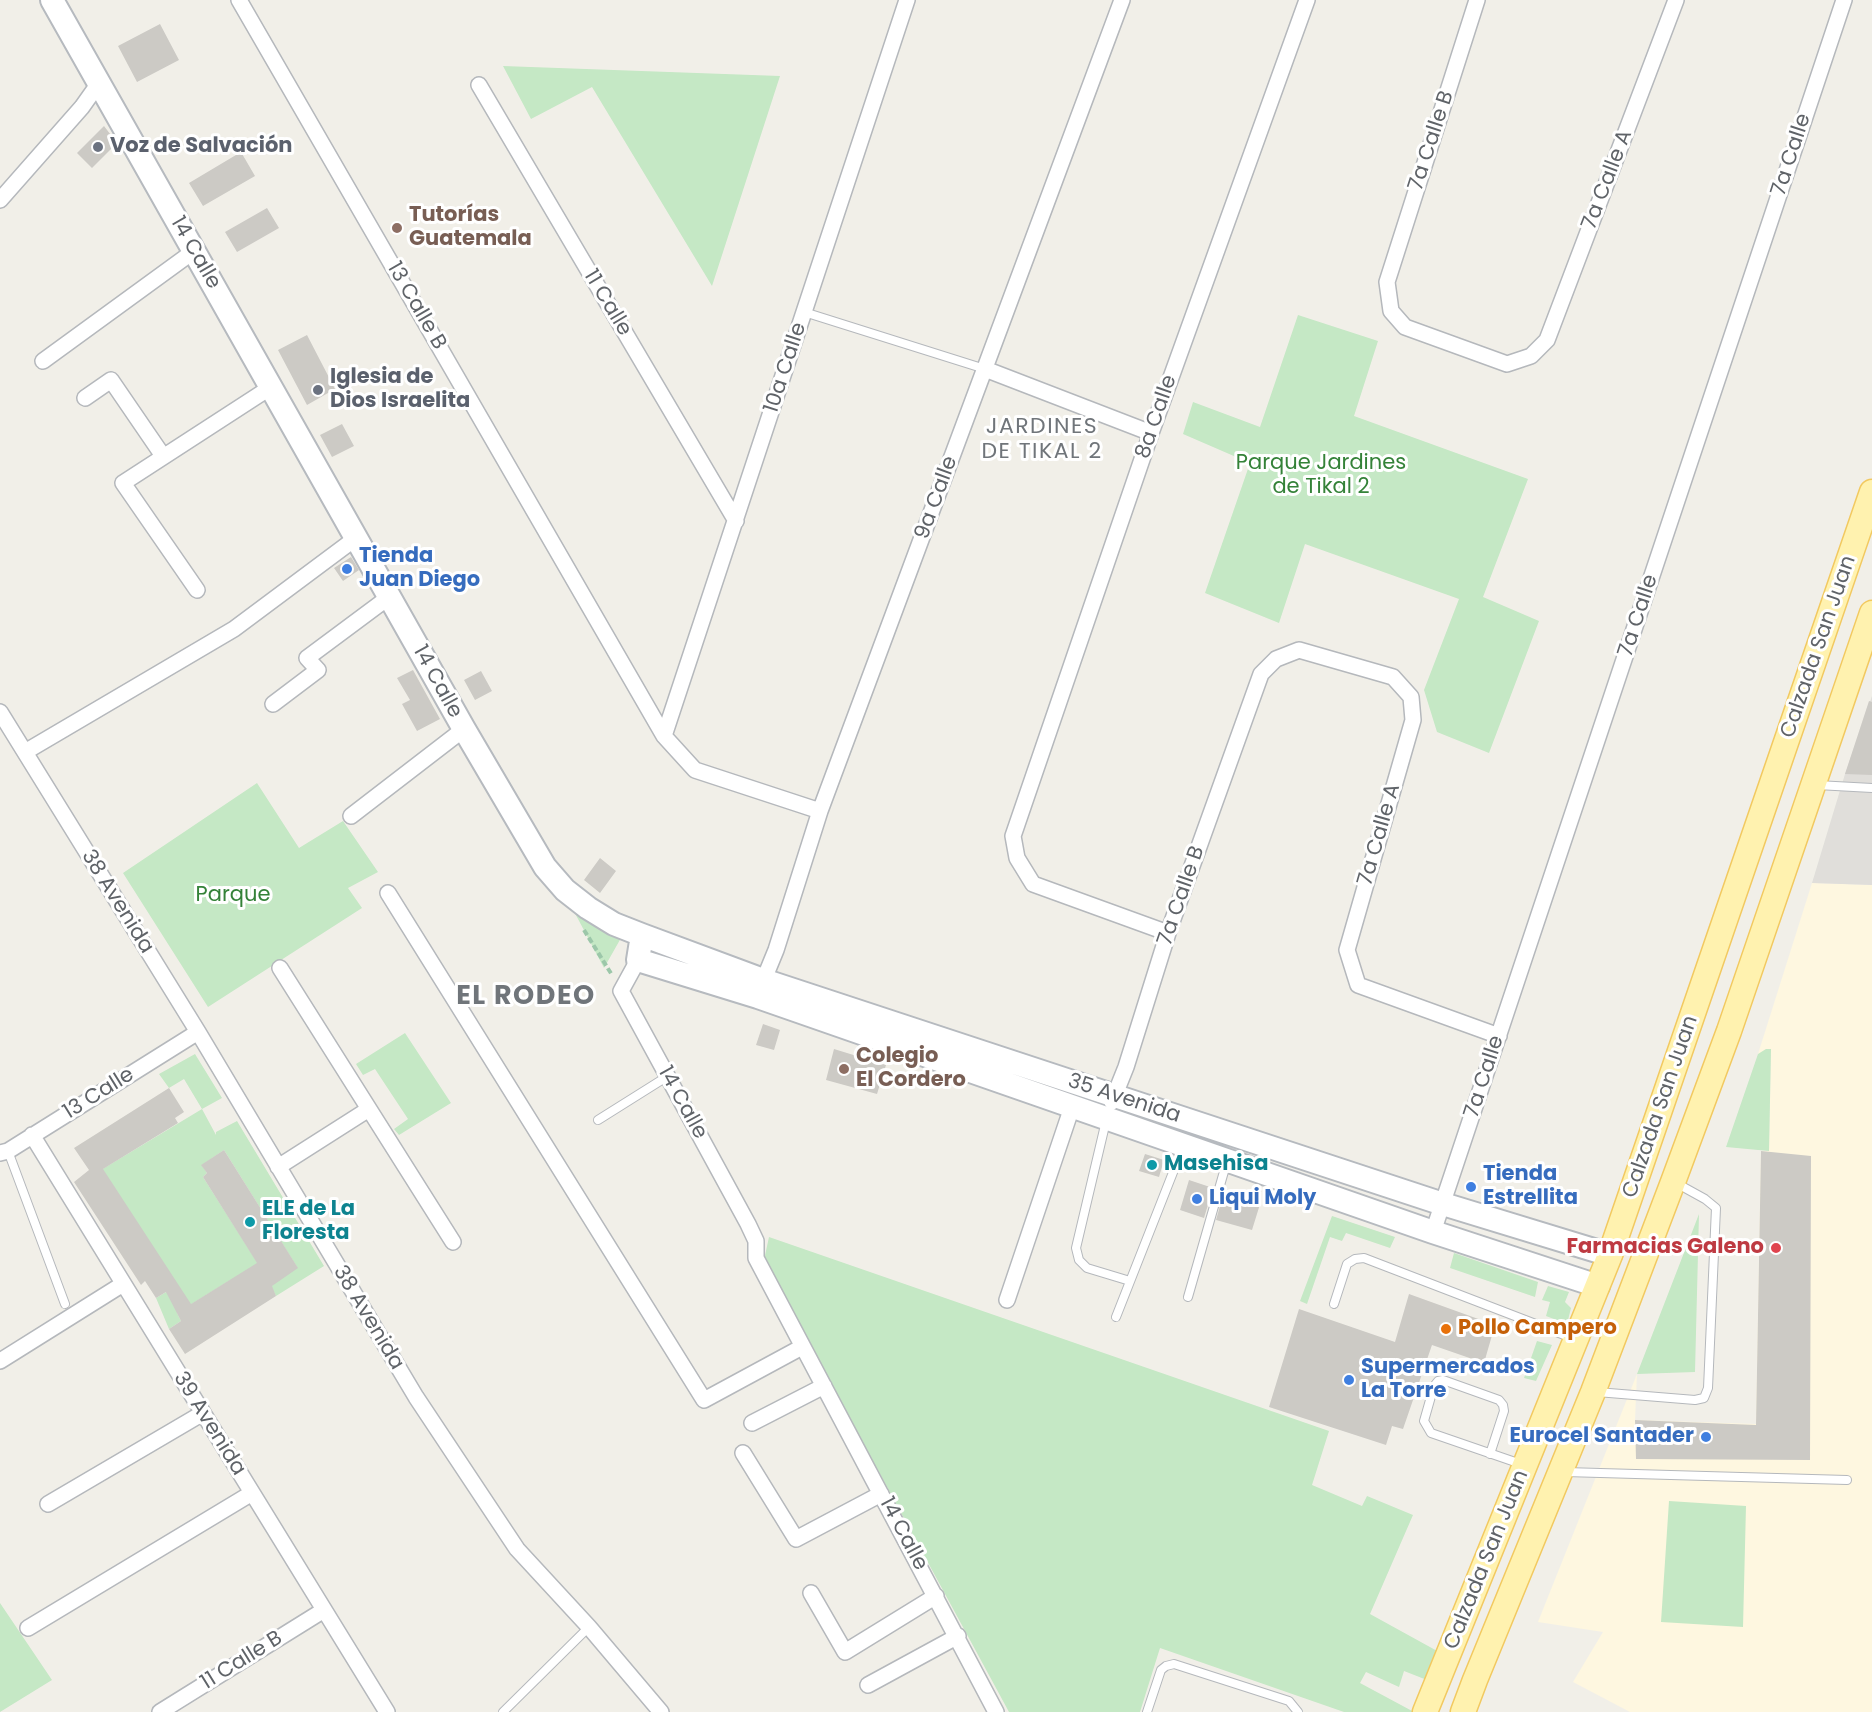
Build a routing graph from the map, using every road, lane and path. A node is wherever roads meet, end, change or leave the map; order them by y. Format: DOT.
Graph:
graph roads {
  1 [pos="52,0"];
  2 [pos="239,0"];
  3 [pos="907,0"];
  4 [pos="1122,0"];
  5 [pos="1307,0"];
  6 [pos="1477,0"];
  7 [pos="1676,0"];
  8 [pos="1844,0"];
  9 [pos="99,83"];
  10 [pos="478,85"];
  11 [pos="0,200"];
  12 [pos="194,251"];
  13 [pos="804,312"];
  14 [pos="1531,356"];
  15 [pos="43,361"];
  16 [pos="985,369"];
  17 [pos="271,387"];
  18 [pos="85,398"];
  19 [pos="1151,433"];
  20 [pos="164,456"];
  21 [pos="1872,492"];
  22 [pos="736,521"];
  23 [pos="356,538"];
  24 [pos="196,590"];
  25 [pos="389,597"];
  26 [pos="1872,613"];
  27 [pos="273,704"];
  28 [pos="0,712"];
  29 [pos="1413,720"];
  30 [pos="464,729"];
  31 [pos="664,736"];
  32 [pos="25,752"];
  33 [pos="1814,785"];
  34 [pos="1872,788"];
  35 [pos="820,811"];
  36 [pos="351,816"];
  37 [pos="388,893"];
  38 [pos="1168,933"];
  39 [pos="642,935"];
  40 [pos="638,960"];
  41 [pos="280,968"];
  42 [pos="760,989"];
  43 [pos="198,1032"];
  44 [pos="1499,1036"];
  45 [pos="668,1076"];
  46 [pos="1114,1096"];
  47 [pos="1072,1107"];
  48 [pos="369,1109"];
  49 [pos="1106,1119"];
  50 [pos="598,1120"];
  51 [pos="32,1136"];
  52 [pos="1184,1145"];
  53 [pos="4,1152"];
  54 [pos="1227,1160"];
  55 [pos="278,1167"];
  56 [pos="1673,1182"];
  57 [pos="1443,1204"];
  58 [pos="1434,1232"];
  59 [pos="453,1242"];
  60 [pos="1610,1255"];
  61 [pos="1130,1281"];
  62 [pos="123,1284"];
  63 [pos="1598,1286"];
  64 [pos="1188,1297"];
  65 [pos="1007,1300"];
  66 [pos="65,1304"];
  67 [pos="1334,1304"];
  68 [pos="1116,1317"];
  69 [pos="1576,1340"];
  70 [pos="802,1347"];
  71 [pos="0,1361"];
  72 [pos="824,1386"];
  73 [pos="1593,1392"];
  74 [pos="202,1413"];
  75 [pos="752,1423"];
  76 [pos="743,1454"];
  77 [pos="1490,1454"];
  78 [pos="1525,1466"];
  79 [pos="1561,1472"];
  80 [pos="1847,1480"];
  81 [pos="252,1493"];
  82 [pos="881,1494"];
  83 [pos="48,1504"];
  84 [pos="811,1593"];
  85 [pos="936,1596"];
  86 [pos="324,1610"];
  87 [pos="589,1627"];
  88 [pos="28,1628"];
  89 [pos="958,1636"];
  90 [pos="1475,1680"];
  91 [pos="868,1685"];
  92 [pos="1431,1710"];
  93 [pos="160,1712"];
  94 [pos="387,1712"];
  95 [pos="503,1712"];
  96 [pos="662,1712"];
  97 [pos="996,1712"];
  98 [pos="1147,1712"];
  99 [pos="1298,1712"];
  100 [pos="1463,1712"];
  101 [pos="1477,1712"];
  1 -- 9 [label="street, 14 Calle"];
  2 -- 31 [label="street, 13 Calle B"];
  3 -- 13 [label="street, 10a Calle"];
  4 -- 16 [label="street, 9a Calle"];
  5 -- 19 [label="street, 8a Calle"];
  6 -- 14 [label="street, 7a Calle B"];
  7 -- 14 [label="street, 7a Calle A"];
  8 -- 44 [label="street, 7a Calle"];
  9 -- 11 [label="street"];
  9 -- 12 [label="street, 14 Calle"];
  10 -- 22 [label="street, 11 Calle"];
  12 -- 15 [label="street"];
  12 -- 17 [label="street, 14 Calle"];
  13 -- 16 [label="lane"];
  13 -- 22 [label="street, 10a Calle"];
  16 -- 19 [label="street"];
  16 -- 35 [label="street, 9a Calle"];
  17 -- 20 [label="street"];
  17 -- 23 [label="street, 14 Calle"];
  18 -- 20 [label="street"];
  19 -- 38 [label="street, 8a Calle"];
  20 -- 24 [label="street"];
  21 -- 60 [label="main road, Calzada San Juan"];
  22 -- 31 [label="street, 10a Calle"];
  23 -- 25 [label="street, 14 Calle"];
  23 -- 32 [label="street"];
  25 -- 27 [label="street"];
  25 -- 30 [label="street, 14 Calle"];
  26 -- 33 [label="main road, Calzada San Juan"];
  28 -- 32 [label="street, 38 Avenida"];
  29 -- 38 [label="street, 7a Calle B"];
  29 -- 44 [label="street, 7a Calle A"];
  30 -- 36 [label="street"];
  30 -- 39 [label="street, 14 Calle"];
  31 -- 35 [label="street, 13 Calle B"];
  32 -- 43 [label="street, 38 Avenida"];
  33 -- 34 [label="lane"];
  33 -- 56 [label="main road, Calzada San Juan"];
  35 -- 42 [label="street, 9a Calle"];
  37 -- 70 [label="street"];
  38 -- 46 [label="street, 7a Calle B"];
  39 -- 40 [label="street, 14 Calle"];
  39 -- 42 [label="street, 35 Avenida"];
  40 -- 42 [label="street, 35 Avenida"];
  40 -- 45 [label="street, 14 Calle"];
  41 -- 48 [label="street"];
  42 -- 46 [label="street, 35 Avenida"];
  42 -- 47 [label="street, 35 Avenida"];
  43 -- 51 [label="street, 13 Calle"];
  43 -- 55 [label="street, 38 Avenida"];
  44 -- 57 [label="street, 7a Calle"];
  45 -- 50 [label="lane"];
  45 -- 70 [label="street, 14 Calle"];
  46 -- 49 [label="street, 7a Calle B"];
  46 -- 57 [label="street, 35 Avenida"];
  47 -- 49 [label="street, 35 Avenida"];
  47 -- 65 [label="street"];
  48 -- 55 [label="street"];
  48 -- 59 [label="street"];
  49 -- 52 [label="street, 35 Avenida"];
  49 -- 61 [label="lane"];
  51 -- 53 [label="street, 13 Calle"];
  51 -- 62 [label="street, 39 Avenida"];
  52 -- 54 [label="street, 35 Avenida"];
  52 -- 61 [label="lane"];
  53 -- 66 [label="lane"];
  54 -- 58 [label="street, 35 Avenida"];
  54 -- 64 [label="lane"];
  55 -- 87 [label="street, 38 Avenida"];
  56 -- 73 [label="main road, Calzada San Juan"];
  56 -- 73 [label="lane"];
  57 -- 58 [label="street, 7a Calle"];
  57 -- 60 [label="street, 35 Avenida"];
  58 -- 63 [label="street, 35 Avenida"];
  60 -- 63 [label="main road, Calzada San Juan"];
  61 -- 68 [label="lane"];
  62 -- 71 [label="street"];
  62 -- 74 [label="street, 39 Avenida"];
  63 -- 69 [label="main road, Calzada San Juan"];
  67 -- 69 [label="lane"];
  69 -- 78 [label="main road, Calzada San Juan"];
  70 -- 72 [label="street, 14 Calle"];
  72 -- 75 [label="street"];
  72 -- 82 [label="street, 14 Calle"];
  73 -- 79 [label="main road, Calzada San Juan"];
  74 -- 81 [label="street, 39 Avenida"];
  74 -- 83 [label="street"];
  76 -- 82 [label="street"];
  77 -- 77 [label="lane"];
  77 -- 78 [label="lane"];
  78 -- 92 [label="main road, Calzada San Juan"];
  79 -- 80 [label="lane"];
  79 -- 90 [label="main road, Calzada San Juan"];
  81 -- 86 [label="street, 39 Avenida"];
  81 -- 88 [label="street"];
  82 -- 85 [label="street, 14 Calle"];
  84 -- 85 [label="street"];
  85 -- 89 [label="street, 14 Calle"];
  86 -- 93 [label="street, 11 Calle B"];
  86 -- 94 [label="street, 39 Avenida"];
  87 -- 95 [label="lane"];
  87 -- 96 [label="street, 38 Avenida"];
  89 -- 91 [label="street"];
  89 -- 97 [label="street, 14 Calle"];
  90 -- 100 [label="main road, Calzada San Juan"];
  90 -- 101 [label="main road"];
  98 -- 99 [label="lane"];
}
